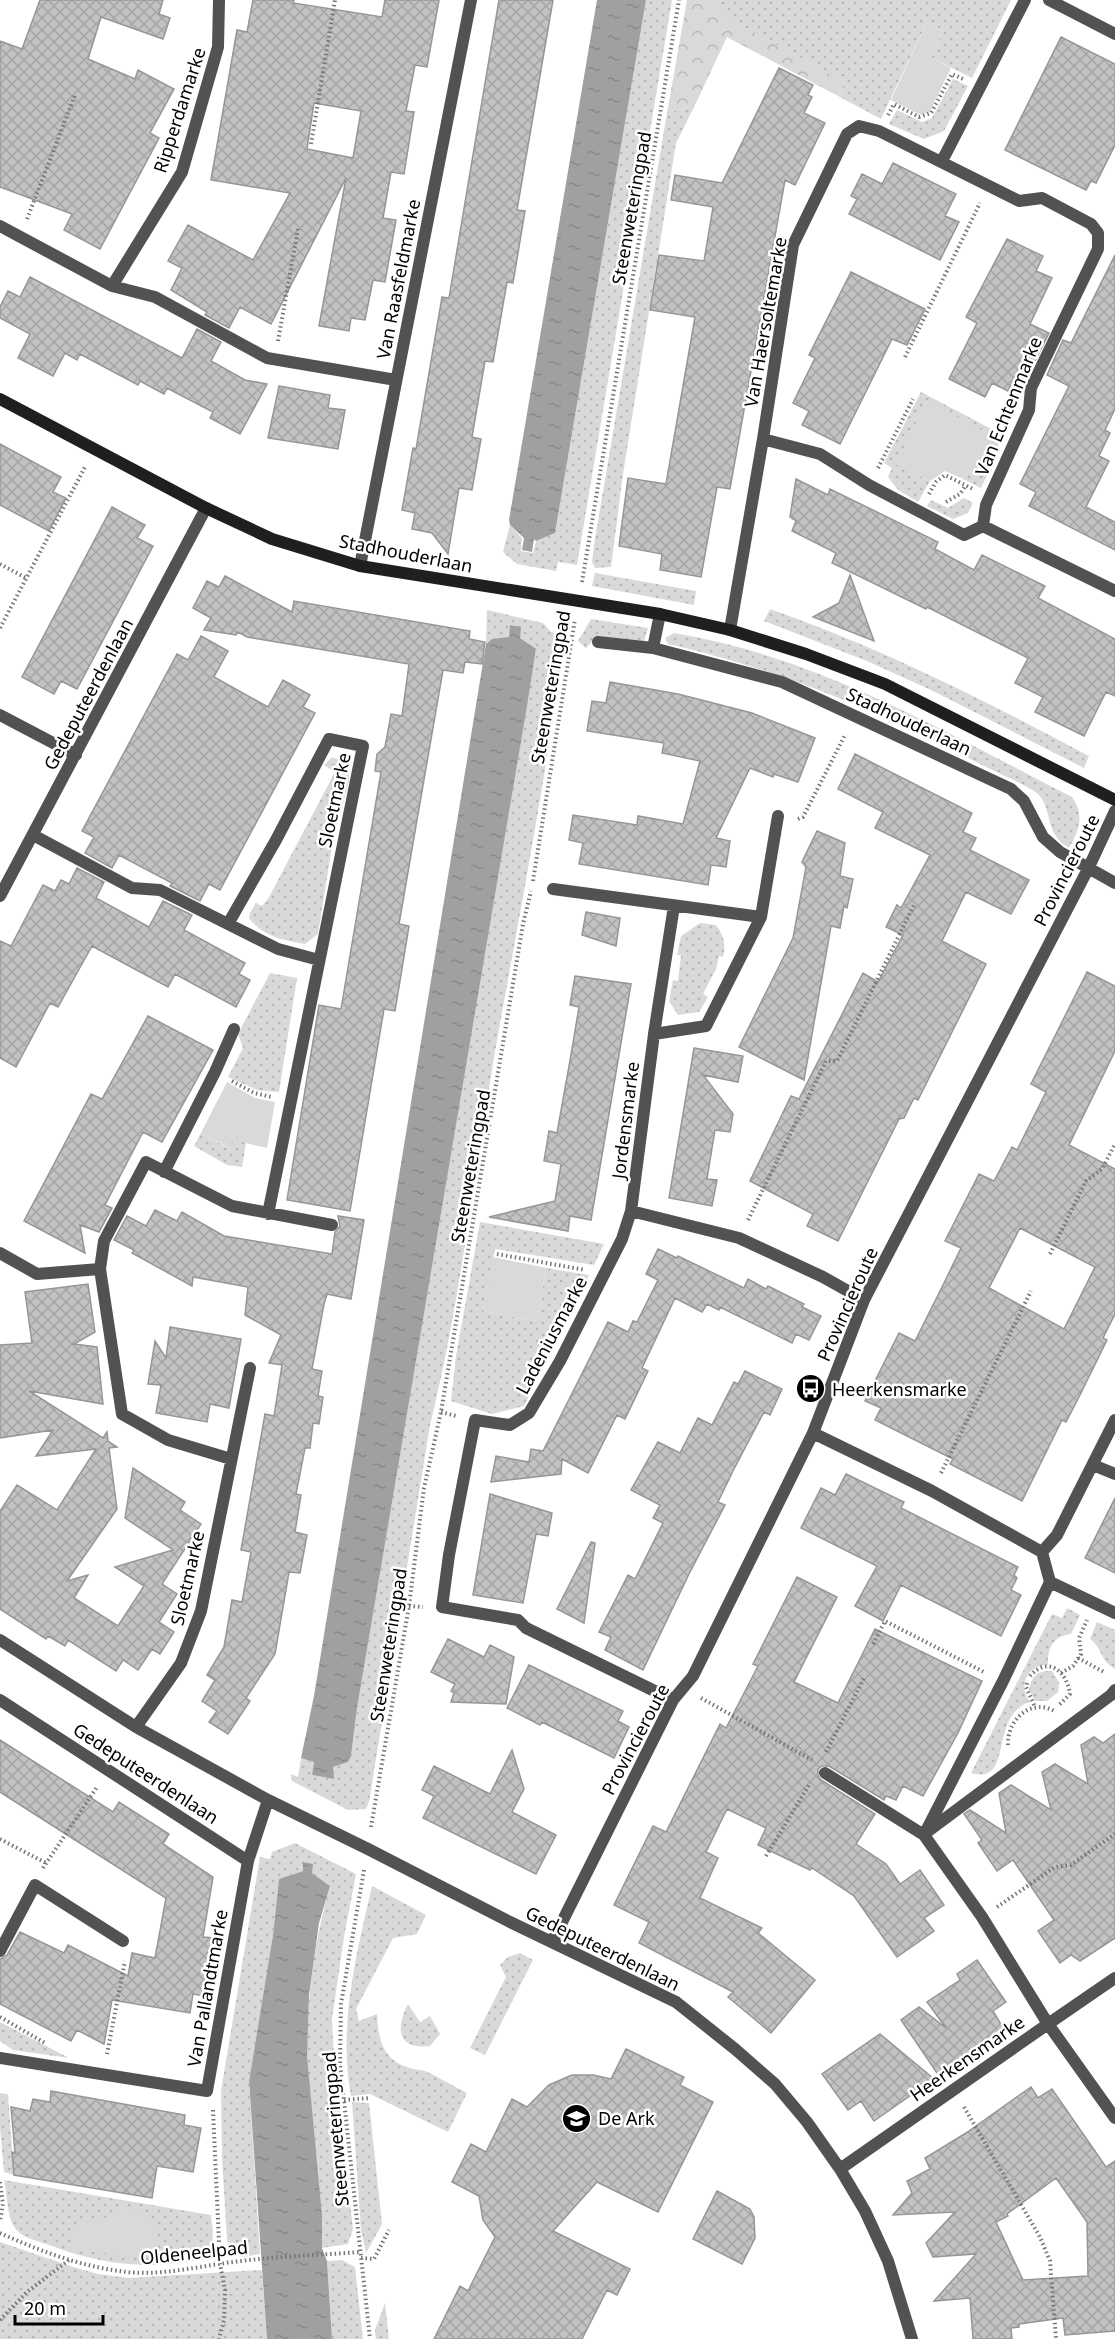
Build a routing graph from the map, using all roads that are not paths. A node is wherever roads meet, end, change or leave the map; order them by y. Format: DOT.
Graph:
graph roads {
  1 [pos="219,0"];
  2 [pos="471,0"];
  3 [pos="1025,0"];
  4 [pos="1049,0"];
  5 [pos="1115,34"];
  6 [pos="942,161"];
  7 [pos="0,226"];
  8 [pos="112,286"];
  9 [pos="396,380"];
  10 [pos="0,399"];
  11 [pos="763,439"];
  12 [pos="206,508"];
  13 [pos="983,526"];
  14 [pos="360,566"];
  15 [pos="1115,591"];
  16 [pos="660,614"];
  17 [pos="730,630"];
  18 [pos="598,642"];
  19 [pos="653,648"];
  20 [pos="0,715"];
  21 [pos="76,755"];
  22 [pos="1115,800"];
  23 [pos="1115,811"];
  24 [pos="777,822"];
  25 [pos="33,834"];
  26 [pos="1088,869"];
  27 [pos="1115,883"];
  28 [pos="553,889"];
  29 [pos="0,896"];
  30 [pos="674,906"];
  31 [pos="761,917"];
  32 [pos="228,924"];
  33 [pos="319,960"];
  34 [pos="234,1029"];
  35 [pos="654,1034"];
  36 [pos="164,1172"];
  37 [pos="631,1211"];
  38 [pos="268,1214"];
  39 [pos="332,1225"];
  40 [pos="0,1253"];
  41 [pos="100,1269"];
  42 [pos="864,1300"];
  43 [pos="250,1368"];
  44 [pos="1115,1420"];
  45 [pos="813,1433"];
  46 [pos="231,1459"];
  47 [pos="1093,1465"];
  48 [pos="1115,1474"];
  49 [pos="1042,1552"];
  50 [pos="1050,1582"];
  51 [pos="1115,1613"];
  52 [pos="0,1640"];
  53 [pos="1115,1690"];
  54 [pos="0,1700"];
  55 [pos="673,1700"];
  56 [pos="136,1727"];
  57 [pos="822,1770"];
  58 [pos="268,1800"];
  59 [pos="924,1835"];
  60 [pos="248,1861"];
  61 [pos="123,1941"];
  62 [pos="552,1942"];
  63 [pos="0,1951"];
  64 [pos="1115,1978"];
  65 [pos="1048,2024"];
  66 [pos="0,2058"];
  67 [pos="1115,2118"];
  68 [pos="840,2169"];
  69 [pos="912,2339"];
  1 -- 8 [label="street, Ripperdamarke"];
  2 -- 9 [label="street, Van Raasfeldmarke"];
  3 -- 6 [label="street"];
  4 -- 5 [label="street"];
  6 -- 11 [label="street, Van Haersoltemarke"];
  6 -- 13 [label="street, Van Echtenmarke"];
  7 -- 8 [label="street"];
  8 -- 9 [label="street"];
  9 -- 14 [label="street, Van Raasfeldmarke"];
  10 -- 12 [label="street, Stadhouderlaan"];
  11 -- 13 [label="street"];
  11 -- 17 [label="street, Van Haersoltemarke"];
  12 -- 14 [label="street, Stadhouderlaan"];
  12 -- 21 [label="street, Gedeputeerdenlaan"];
  13 -- 15 [label="street"];
  14 -- 16 [label="street, Stadhouderlaan"];
  16 -- 17 [label="street, Stadhouderlaan"];
  16 -- 19 [label="street"];
  17 -- 22 [label="street, Stadhouderlaan"];
  18 -- 19 [label="street, Stadhouderlaan"];
  19 -- 26 [label="street, Stadhouderlaan"];
  20 -- 21 [label="street"];
  21 -- 25 [label="street, Gedeputeerdenlaan"];
  23 -- 26 [label="street, Provincieroute"];
  24 -- 31 [label="street"];
  25 -- 29 [label="street, Gedeputeerdenlaan"];
  25 -- 32 [label="street"];
  26 -- 27 [label="street, Stadhouderlaan"];
  26 -- 42 [label="street, Provincieroute"];
  28 -- 30 [label="street"];
  30 -- 31 [label="street"];
  30 -- 35 [label="street, Jordensmarke"];
  31 -- 35 [label="street"];
  32 -- 33 [label="street"];
  32 -- 33 [label="street, Sloetmarke"];
  33 -- 38 [label="street, Sloetmarke"];
  34 -- 36 [label="street"];
  35 -- 37 [label="street, Jordensmarke"];
  36 -- 38 [label="street"];
  36 -- 41 [label="street"];
  37 -- 42 [label="street"];
  37 -- 55 [label="street, Ladeniusmarke"];
  38 -- 39 [label="street"];
  40 -- 41 [label="street"];
  41 -- 46 [label="street"];
  42 -- 45 [label="street, Provincieroute"];
  43 -- 46 [label="street, Sloetmarke"];
  44 -- 47 [label="street"];
  45 -- 49 [label="street"];
  45 -- 55 [label="street, Provincieroute"];
  46 -- 56 [label="street, Sloetmarke"];
  47 -- 48 [label="street"];
  47 -- 49 [label="street"];
  49 -- 50 [label="street"];
  50 -- 51 [label="street"];
  50 -- 59 [label="street"];
  52 -- 56 [label="street, Gedeputeerdenlaan"];
  53 -- 59 [label="street"];
  54 -- 60 [label="street, Gedeputeerdenlaan"];
  55 -- 62 [label="street, Provincieroute"];
  56 -- 58 [label="street, Gedeputeerdenlaan"];
  57 -- 59 [label="street, Heerkensmarke"];
  58 -- 60 [label="street"];
  58 -- 62 [label="street, Gedeputeerdenlaan"];
  59 -- 65 [label="street, Heerkensmarke"];
  60 -- 66 [label="street, Van Pallandtmarke"];
  61 -- 63 [label="street"];
  62 -- 68 [label="street, Gedeputeerdenlaan"];
  64 -- 65 [label="street"];
  65 -- 67 [label="street"];
  65 -- 68 [label="street, Heerkensmarke"];
  68 -- 69 [label="street, Gedeputeerdenlaan"];
}
